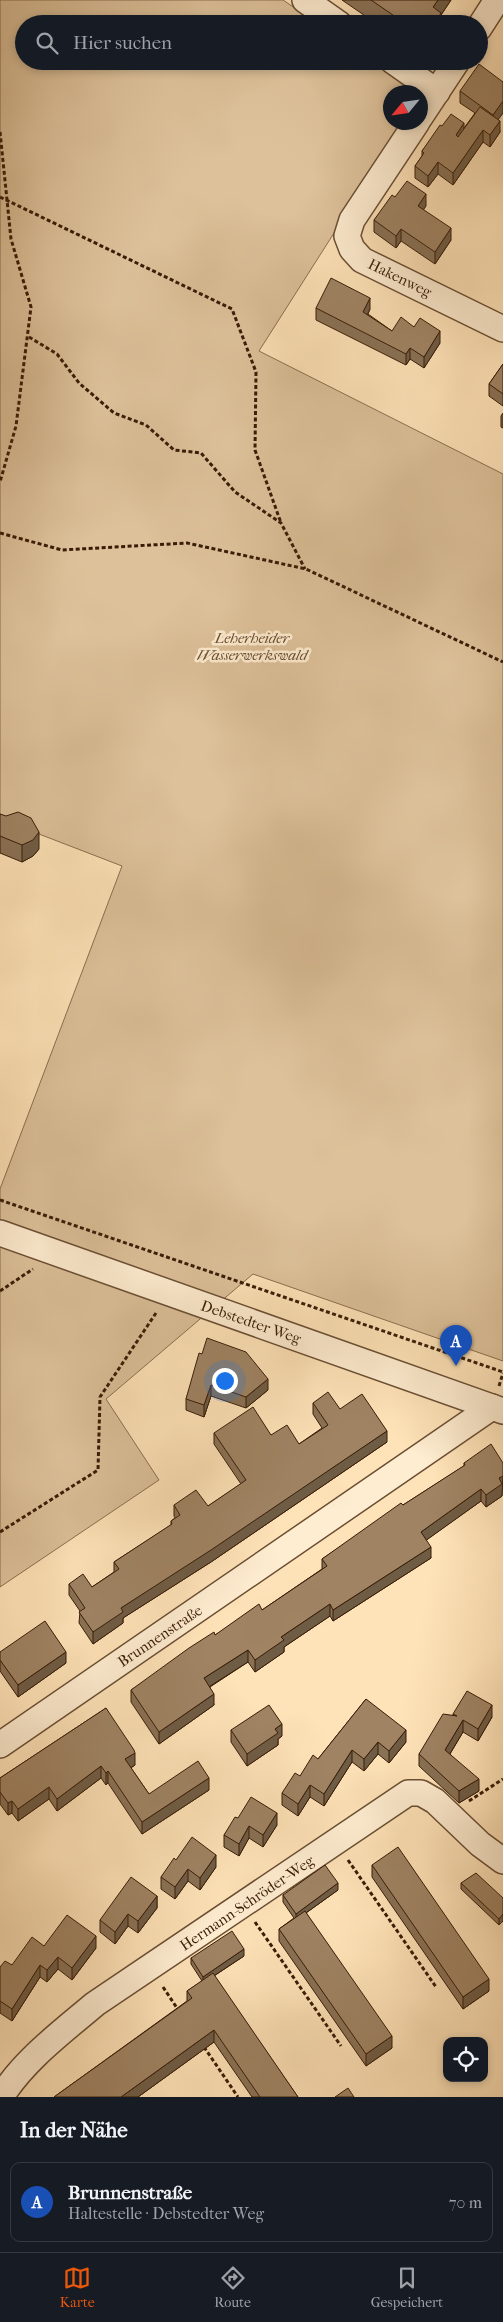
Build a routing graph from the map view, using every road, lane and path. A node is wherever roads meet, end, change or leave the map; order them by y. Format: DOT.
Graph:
graph roads {
  1 [pos="305,0"];
  2 [pos="498,0"];
  3 [pos="326,15"];
  4 [pos="488,15"];
  5 [pos="406,70"];
  6 [pos="451,70"];
  7 [pos="437,92"];
  8 [pos="428,105"];
  9 [pos="411,130"];
  10 [pos="0,132"];
  11 [pos="0,197"];
  12 [pos="5,199"];
  13 [pos="503,329"];
  14 [pos="29,337"];
  15 [pos="0,482"];
  16 [pos="280,522"];
  17 [pos="0,533"];
  18 [pos="306,570"];
  19 [pos="503,662"];
  20 [pos="0,1200"];
  21 [pos="0,1234"];
  22 [pos="55,1254"];
  23 [pos="0,1291"];
  24 [pos="169,1294"];
  25 [pos="503,1372"];
  26 [pos="498,1409"];
  27 [pos="0,1532"];
  28 [pos="0,1745"];
  29 [pos="503,1779"];
  30 [pos="450,1814"];
  31 [pos="336,1843"];
  32 [pos="503,1861"];
  33 [pos="244,1905"];
  34 [pos="149,1968"];
  35 [pos="436,1987"];
  36 [pos="183,2016"];
  37 [pos="199,2041"];
  38 [pos="341,2046"];
  39 [pos="1,2097"];
  40 [pos="238,2097"];
  1 -- 3 [label="street"];
  2 -- 4 [label="street"];
  5 -- 7 [label="street"];
  6 -- 7 [label="street"];
  7 -- 8 [label="street"];
  9 -- 13 [label="street, Hakenweg"];
  10 -- 12 [label="path"];
  11 -- 12 [label="path"];
  12 -- 14 [label="path"];
  12 -- 16 [label="path"];
  14 -- 15 [label="path"];
  14 -- 16 [label="path"];
  16 -- 18 [label="path"];
  17 -- 18 [label="path"];
  18 -- 19 [label="path"];
  20 -- 25 [label="path"];
  21 -- 22 [label="street, Debstedter Weg"];
  22 -- 23 [label="path"];
  22 -- 24 [label="street, Debstedter Weg"];
  24 -- 26 [label="street, Debstedter Weg"];
  24 -- 27 [label="path"];
  26 -- 28 [label="street, Brunnenstraße"];
  29 -- 30 [label="path"];
  30 -- 31 [label="street, Hermann-Schröder-Weg"];
  30 -- 32 [label="street, Hermann-Schröder-Weg"];
  31 -- 33 [label="street, Hermann-Schröder-Weg"];
  31 -- 35 [label="path"];
  33 -- 34 [label="street, Hermann-Schröder-Weg"];
  33 -- 38 [label="path"];
  34 -- 36 [label="path"];
  34 -- 39 [label="street, Hermann-Schröder-Weg"];
  37 -- 40 [label="path"];
}
